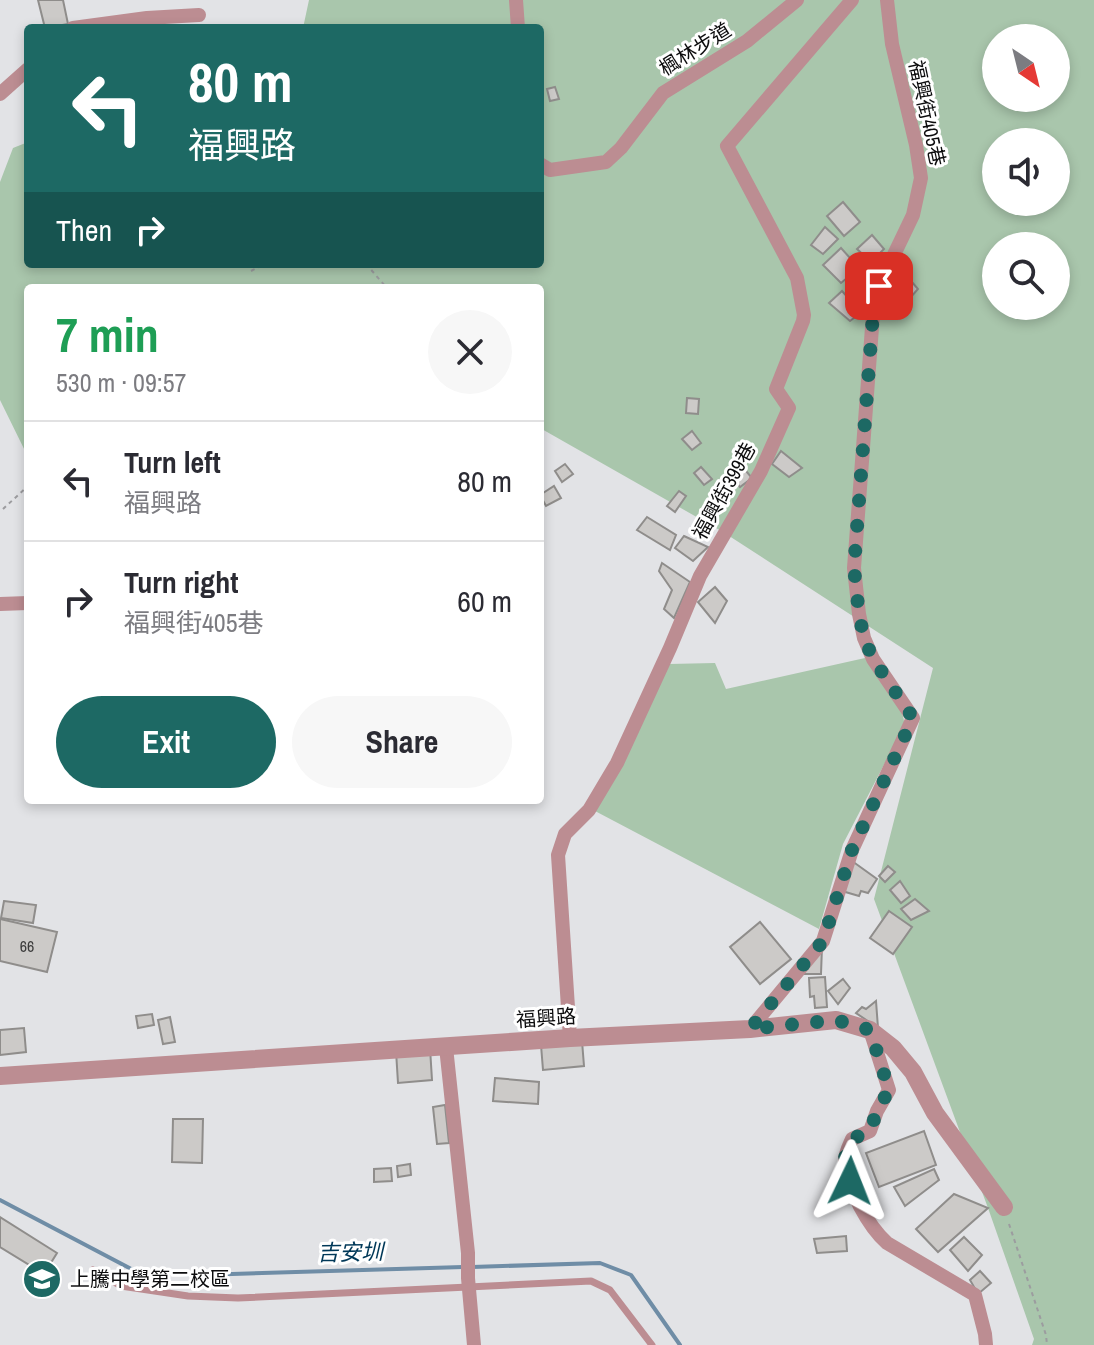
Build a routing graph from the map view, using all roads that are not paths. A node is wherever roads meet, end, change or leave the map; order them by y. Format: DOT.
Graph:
graph roads {
  1 [pos="516,0"];
  2 [pos="797,0"];
  3 [pos="852,0"];
  4 [pos="887,0"];
  5 [pos="199,15"];
  6 [pos="103,24"];
  7 [pos="518,24"];
  8 [pos="24,73"];
  9 [pos="0,94"];
  10 [pos="544,166"];
  11 [pos="24,603"];
  12 [pos="0,604"];
  13 [pos="750,1029"];
  14 [pos="870,1030"];
  15 [pos="570,1038"];
  16 [pos="446,1047"];
  17 [pos="0,1076"];
  18 [pos="1004,1207"];
  19 [pos="93,1270"];
  20 [pos="469,1282"];
  21 [pos="474,1345"];
  22 [pos="652,1345"];
  23 [pos="986,1345"];
  1 -- 7 [label="street"];
  2 -- 10 [label="street, 楓林步道"];
  3 -- 15 [label="street, 福興街399巷"];
  4 -- 13 [label="street, 福興街405巷"];
  5 -- 6 [label="street"];
  8 -- 9 [label="street"];
  11 -- 12 [label="street"];
  13 -- 14 [label="street, 福興路"];
  13 -- 15 [label="street, 福興路"];
  14 -- 18 [label="street, 福興路"];
  14 -- 23 [label="street"];
  15 -- 16 [label="street, 福興路"];
  16 -- 17 [label="street, 福興路"];
  16 -- 20 [label="street"];
  19 -- 20 [label="lane"];
  20 -- 21 [label="street"];
  20 -- 22 [label="lane"];
}
